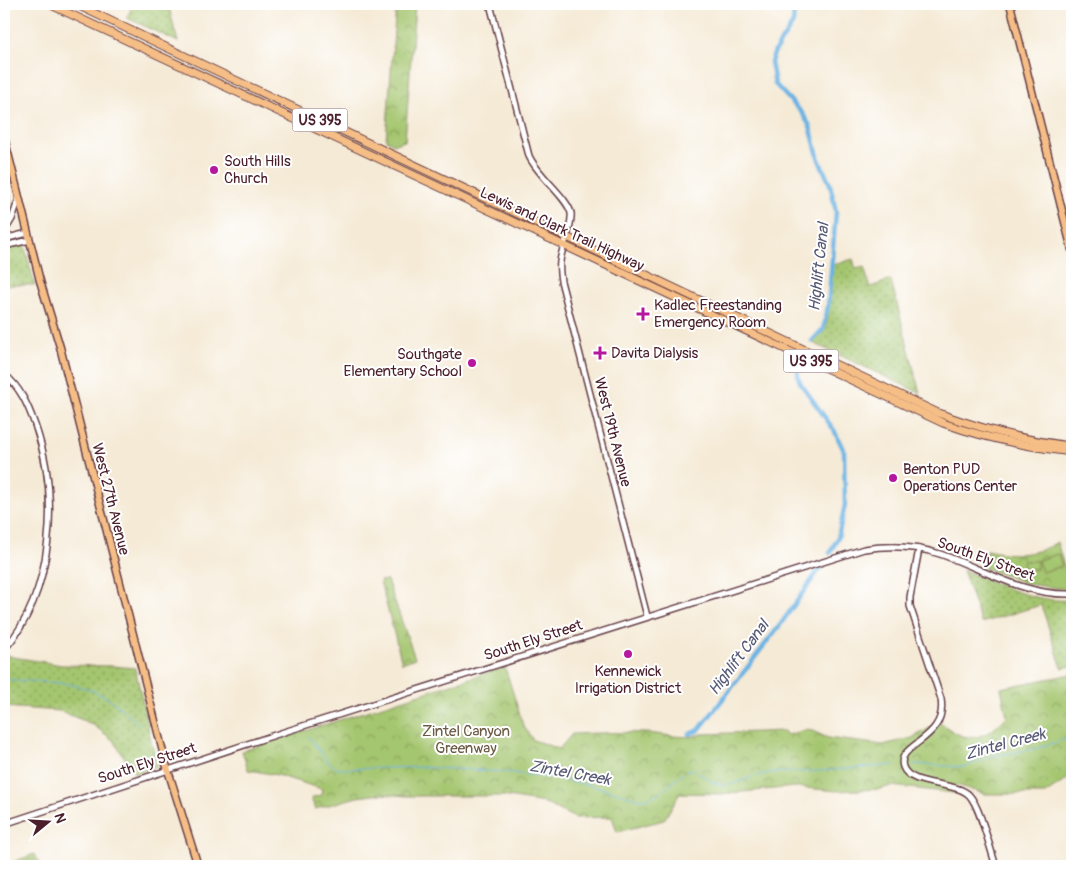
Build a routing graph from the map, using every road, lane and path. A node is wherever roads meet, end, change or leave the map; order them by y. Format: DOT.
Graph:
graph roads {
  1 [pos="49,4"];
  2 [pos="75,4"];
  3 [pos="490,4"];
  4 [pos="1010,4"];
  5 [pos="4,137"];
  6 [pos="19,197"];
  7 [pos="4,232"];
  8 [pos="29,236"];
  9 [pos="566,237"];
  10 [pos="4,239"];
  11 [pos="563,245"];
  12 [pos="4,246"];
  13 [pos="1072,250"];
  14 [pos="4,374"];
  15 [pos="1072,446"];
  16 [pos="1072,452"];
  17 [pos="919,549"];
  18 [pos="1072,594"];
  19 [pos="647,616"];
  20 [pos="4,650"];
  21 [pos="168,770"];
  22 [pos="4,824"];
  23 [pos="198,866"];
  24 [pos="996,866"];
  1 -- 11 [label="highway, Lewis and Clark Trail Highway / US 395"];
  2 -- 9 [label="highway, Lewis and Clark Trail Highway / US 395"];
  3 -- 9 [label="street, West 19th Avenue"];
  4 -- 13 [label="main road"];
  5 -- 6 [label="main road, West 27th Avenue"];
  6 -- 7 [label="street"];
  6 -- 8 [label="main road, West 27th Avenue"];
  8 -- 10 [label="street"];
  8 -- 12 [label="street"];
  8 -- 21 [label="main road, West 27th Avenue"];
  9 -- 11 [label="street, West 19th Avenue"];
  9 -- 15 [label="highway, Lewis and Clark Trail Highway / US 395"];
  11 -- 16 [label="highway, Lewis and Clark Trail Highway / US 395"];
  11 -- 19 [label="street, West 19th Avenue"];
  14 -- 20 [label="street"];
  17 -- 18 [label="street, South Ely Street"];
  17 -- 19 [label="street, South Ely Street"];
  17 -- 24 [label="street"];
  19 -- 21 [label="street, South Ely Street"];
  21 -- 22 [label="street, South Ely Street"];
  21 -- 23 [label="main road, West 27th Avenue"];
}
